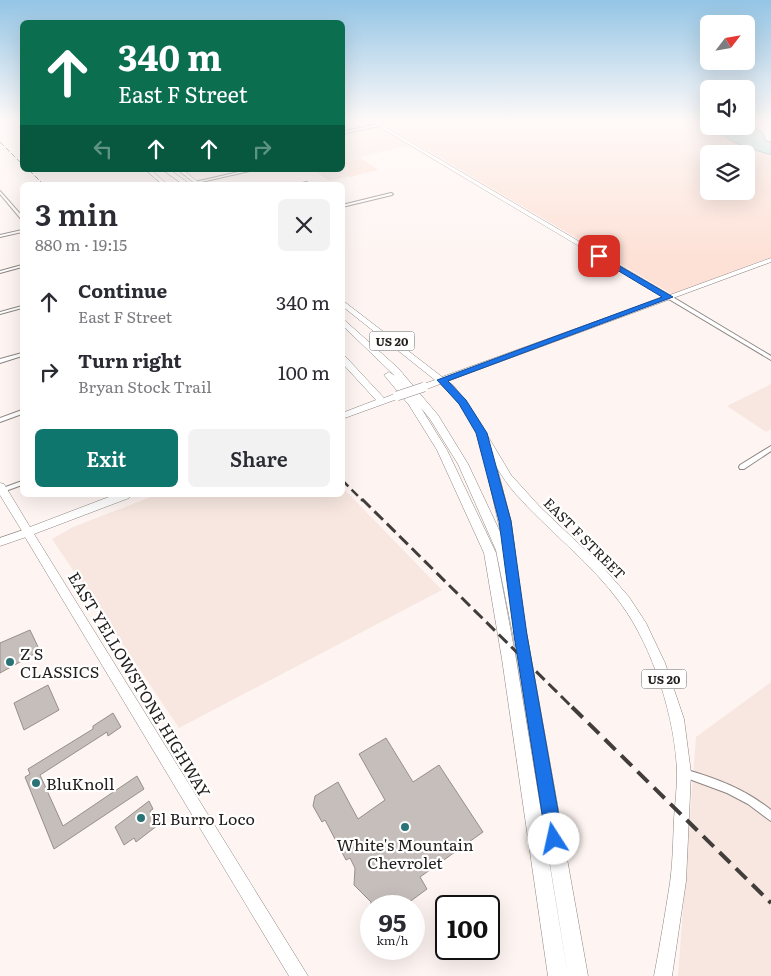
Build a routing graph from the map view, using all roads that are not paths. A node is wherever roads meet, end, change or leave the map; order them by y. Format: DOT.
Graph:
graph roads {
  1 [pos="445,166"];
  2 [pos="150,172"];
  3 [pos="160,172"];
  4 [pos="170,172"];
  5 [pos="183,172"];
  6 [pos="244,172"];
  7 [pos="162,182"];
  8 [pos="173,182"];
  9 [pos="184,182"];
  10 [pos="195,182"];
  11 [pos="206,182"];
  12 [pos="0,192"];
  13 [pos="391,194"];
  14 [pos="10,202"];
  15 [pos="0,204"];
  16 [pos="345,205"];
  17 [pos="20,215"];
  18 [pos="20,231"];
  19 [pos="0,236"];
  20 [pos="771,260"];
  21 [pos="20,267"];
  22 [pos="0,272"];
  23 [pos="669,297"];
  24 [pos="345,304"];
  25 [pos="20,308"];
  26 [pos="0,313"];
  27 [pos="345,323"];
  28 [pos="345,334"];
  29 [pos="20,356"];
  30 [pos="771,358"];
  31 [pos="0,361"];
  32 [pos="345,361"];
  33 [pos="442,380"];
  34 [pos="382,401"];
  35 [pos="20,413"];
  36 [pos="345,415"];
  37 [pos="0,420"];
  38 [pos="485,441"];
  39 [pos="771,448"];
  40 [pos="742,467"];
  41 [pos="20,484"];
  42 [pos="1,490"];
  43 [pos="120,497"];
  44 [pos="26,532"];
  45 [pos="0,542"];
  46 [pos="520,635"];
  47 [pos="684,773"];
  48 [pos="771,816"];
  49 [pos="299,976"];
  50 [pos="558,976"];
  51 [pos="578,976"];
  52 [pos="663,976"];
  1 -- 23 [label="street"];
  2 -- 7 [label="street"];
  3 -- 8 [label="highway"];
  4 -- 9 [label="highway"];
  5 -- 10 [label="street"];
  6 -- 11 [label="street"];
  12 -- 14 [label="street"];
  13 -- 16 [label="street"];
  14 -- 15 [label="street"];
  14 -- 17 [label="street"];
  18 -- 19 [label="street"];
  20 -- 23 [label="street"];
  21 -- 22 [label="street"];
  23 -- 30 [label="street"];
  23 -- 33 [label="street"];
  24 -- 33 [label="main road, EAST F STREET / US 20"];
  25 -- 26 [label="street"];
  27 -- 46 [label="highway"];
  28 -- 50 [label="highway"];
  29 -- 31 [label="street"];
  32 -- 34 [label="main road"];
  33 -- 34 [label="main road, bridge"];
  33 -- 38 [label="main road, EAST F STREET"];
  34 -- 36 [label="main road"];
  35 -- 37 [label="street"];
  38 -- 46 [label="highway"];
  38 -- 47 [label="main road, EAST F STREET / US 20"];
  39 -- 40 [label="street"];
  41 -- 42 [label="street"];
  42 -- 44 [label="main road, EAST YELLOWSTONE HIGHWAY"];
  43 -- 44 [label="main road"];
  44 -- 45 [label="street"];
  44 -- 49 [label="main road, EAST YELLOWSTONE HIGHWAY"];
  46 -- 51 [label="highway"];
  47 -- 48 [label="street"];
  47 -- 52 [label="main road, EAST F STREET / US 20"];
}
